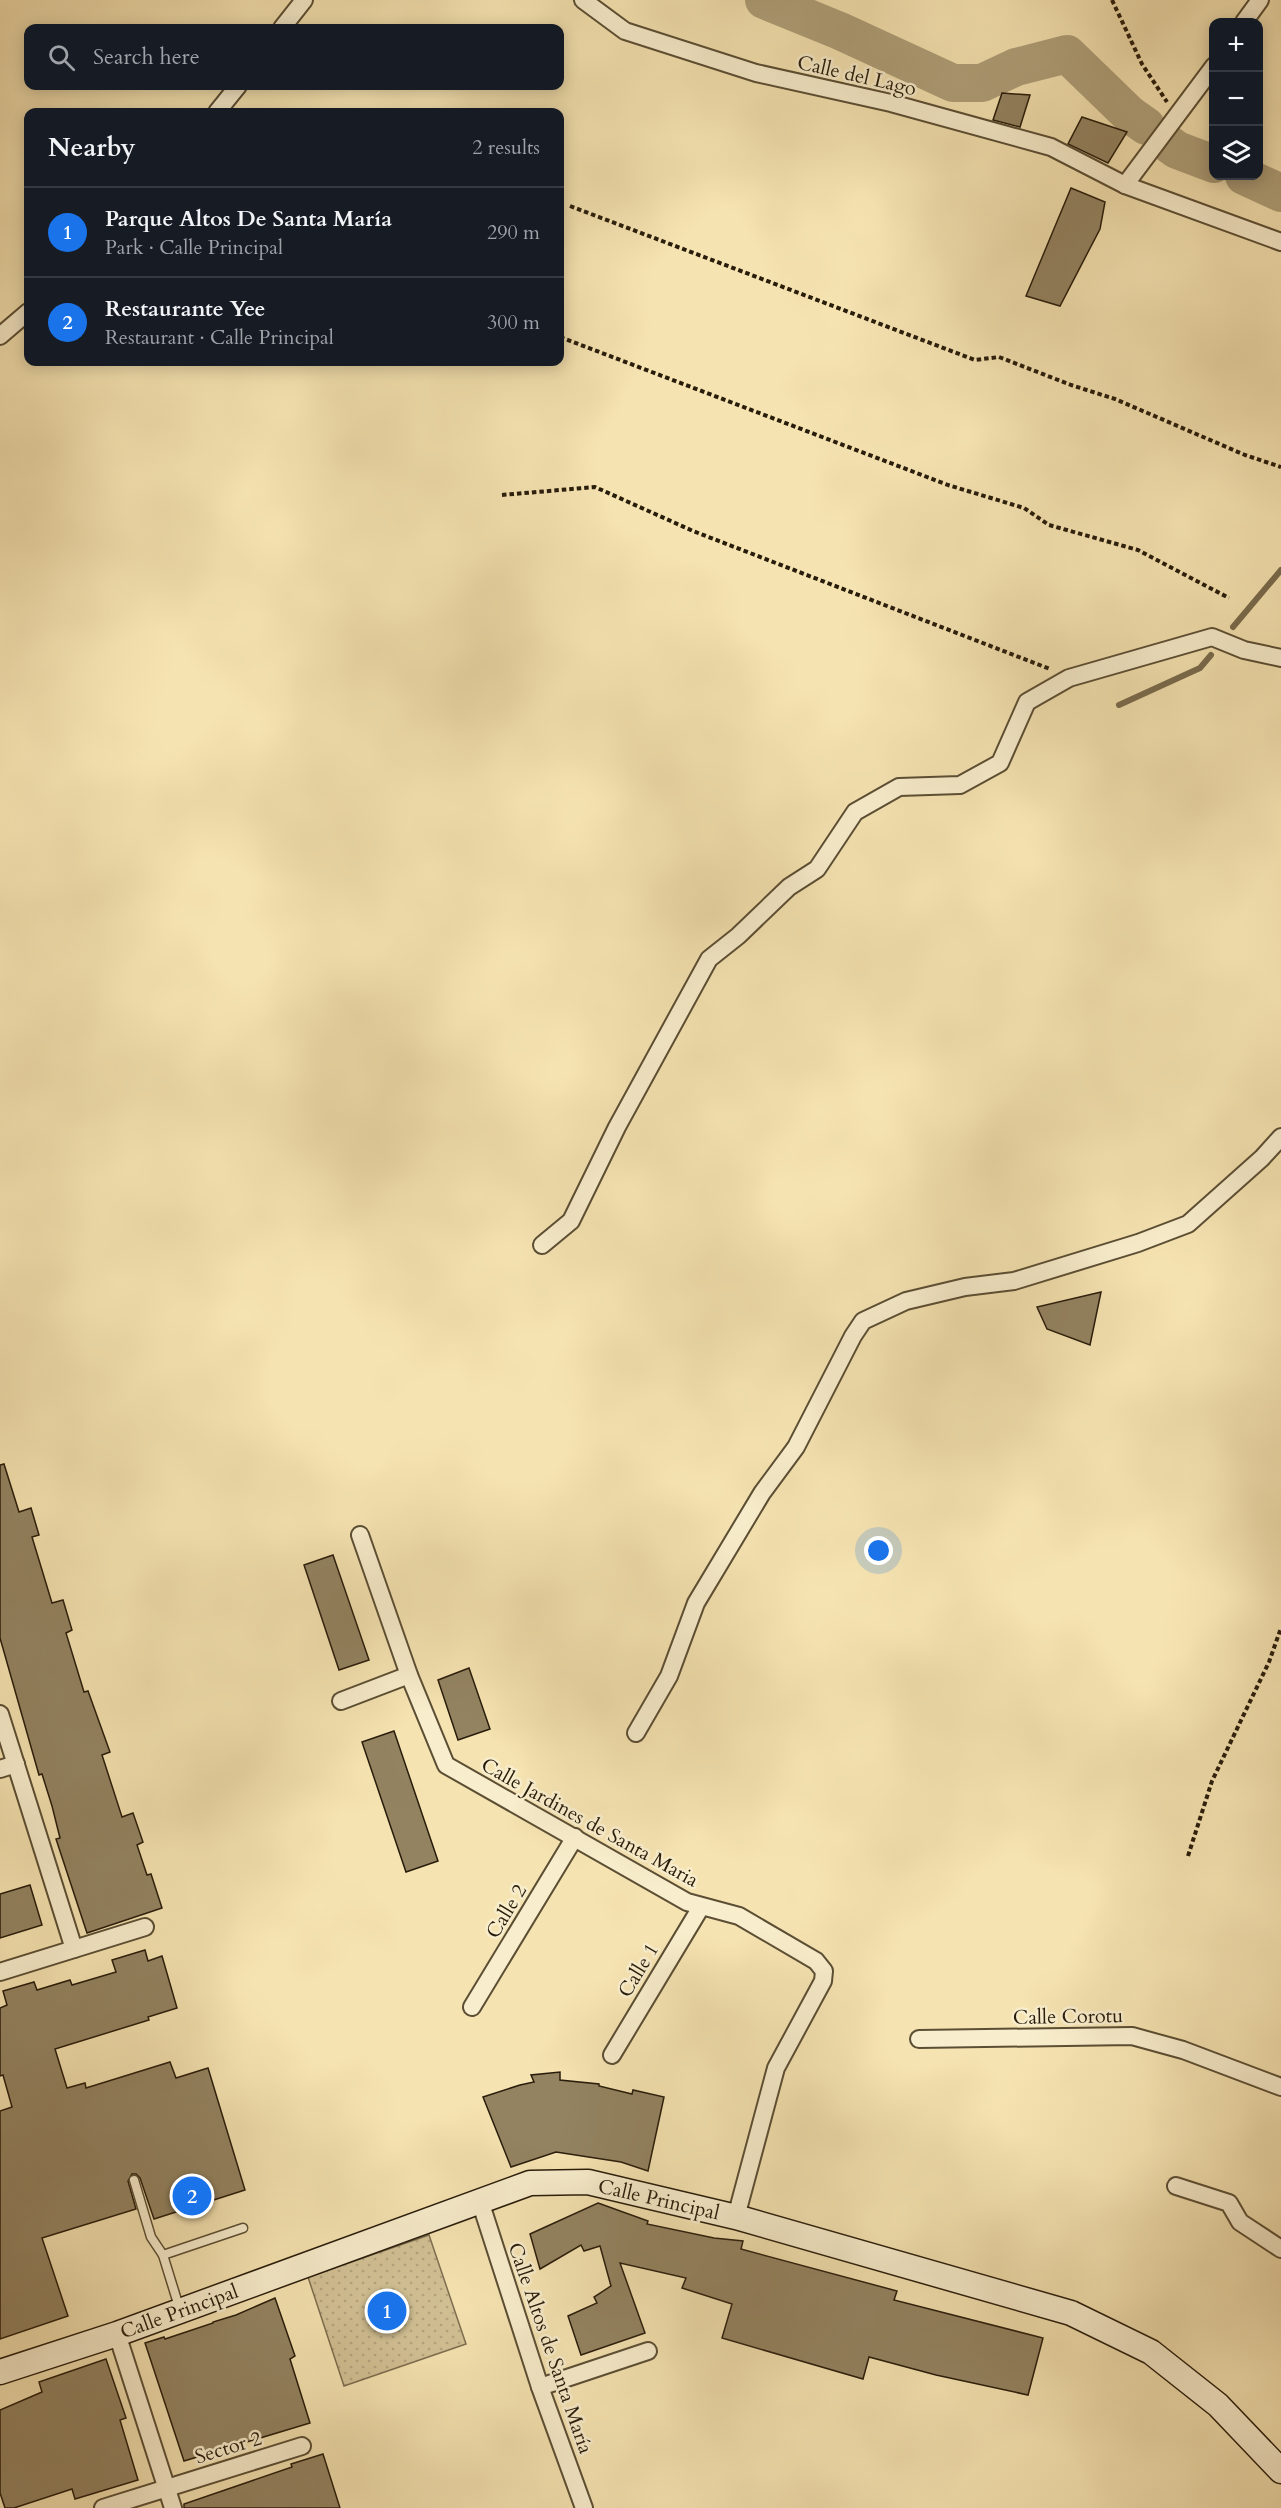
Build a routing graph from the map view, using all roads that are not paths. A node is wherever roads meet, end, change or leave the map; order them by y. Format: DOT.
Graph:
graph roads {
  1 [pos="304,0"];
  2 [pos="584,0"];
  3 [pos="1260,0"];
  4 [pos="1247,18"];
  5 [pos="285,24"];
  6 [pos="1210,72"];
  7 [pos="235,90"];
  8 [pos="220,108"];
  9 [pos="1125,185"];
  10 [pos="1281,242"];
  11 [pos="24,315"];
  12 [pos="0,336"];
  13 [pos="1281,658"];
  14 [pos="1281,1137"];
  15 [pos="542,1245"];
  16 [pos="360,1535"];
  17 [pos="409,1675"];
  18 [pos="341,1701"];
  19 [pos="0,1714"];
  20 [pos="636,1733"];
  21 [pos="8,1766"];
  22 [pos="575,1837"];
  23 [pos="701,1907"];
  24 [pos="145,1927"];
  25 [pos="74,1949"];
  26 [pos="0,1972"];
  27 [pos="472,2007"];
  28 [pos="919,2039"];
  29 [pos="612,2055"];
  30 [pos="1281,2087"];
  31 [pos="134,2180"];
  32 [pos="1176,2186"];
  33 [pos="480,2201"];
  34 [pos="736,2217"];
  35 [pos="243,2228"];
  36 [pos="1281,2249"];
  37 [pos="164,2256"];
  38 [pos="180,2311"];
  39 [pos="117,2334"];
  40 [pos="648,2350"];
  41 [pos="0,2372"];
  42 [pos="540,2387"];
  43 [pos="302,2446"];
  44 [pos="1281,2471"];
  45 [pos="166,2488"];
  46 [pos="103,2508"];
  47 [pos="172,2508"];
  48 [pos="584,2508"];
  1 -- 5 [label="street"];
  2 -- 9 [label="street, Calle del Lago"];
  3 -- 4 [label="street"];
  6 -- 9 [label="street"];
  7 -- 8 [label="street"];
  9 -- 10 [label="street, Calle del Lago"];
  11 -- 12 [label="street"];
  13 -- 15 [label="street"];
  14 -- 20 [label="street"];
  16 -- 17 [label="street, Calle Jardines de Santa Maria"];
  17 -- 18 [label="street"];
  17 -- 22 [label="street, Calle Jardines de Santa Maria"];
  19 -- 21 [label="street"];
  21 -- 25 [label="street"];
  22 -- 23 [label="street, Calle Jardines de Santa Maria"];
  22 -- 27 [label="street, Calle 2"];
  23 -- 29 [label="street, Calle 1"];
  23 -- 34 [label="street, Calle Jardines de Santa Maria"];
  24 -- 25 [label="street"];
  25 -- 26 [label="street"];
  28 -- 30 [label="street, Calle Corotu"];
  31 -- 37 [label="lane"];
  32 -- 36 [label="street"];
  33 -- 34 [label="street, Calle Principal"];
  33 -- 38 [label="street, Calle Principal"];
  33 -- 42 [label="street, Calle Altos de Santa María"];
  34 -- 44 [label="street, Calle Principal"];
  35 -- 37 [label="lane"];
  37 -- 38 [label="lane"];
  38 -- 39 [label="street, Calle Principal"];
  39 -- 41 [label="street, Calle Principal"];
  39 -- 45 [label="street"];
  40 -- 42 [label="street"];
  42 -- 48 [label="street, Calle Altos de Santa María"];
  43 -- 45 [label="street, Sector 2"];
  45 -- 46 [label="street, Sector 2"];
  45 -- 47 [label="street"];
}
